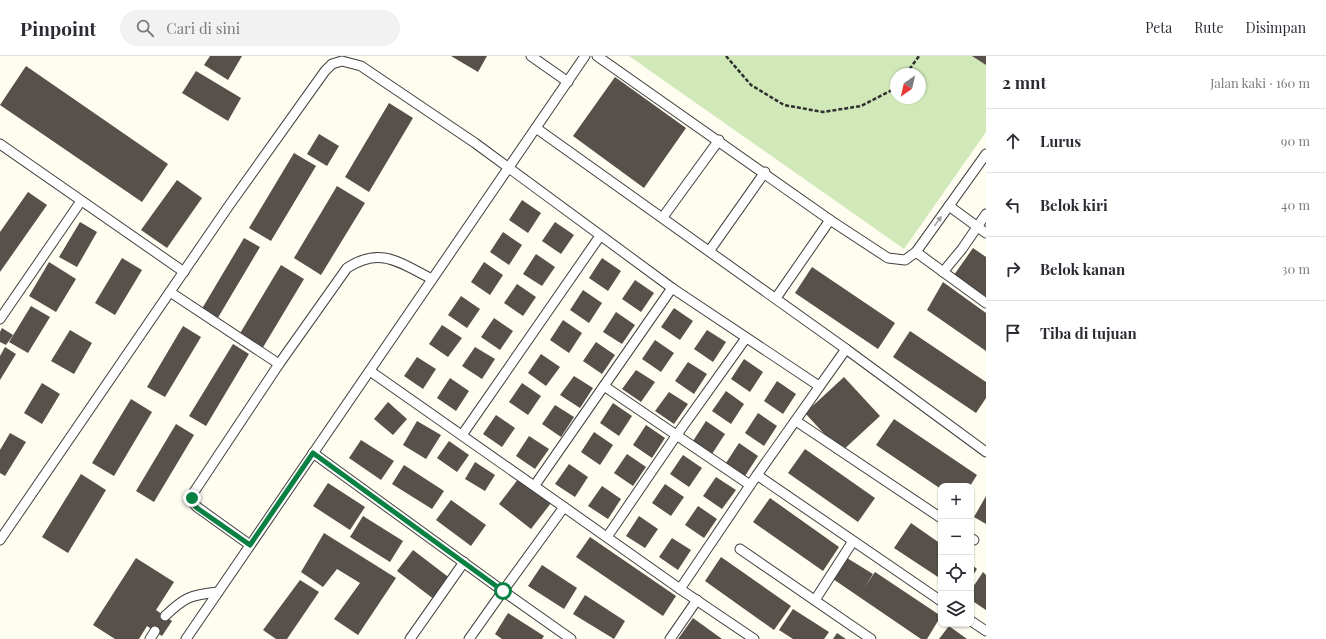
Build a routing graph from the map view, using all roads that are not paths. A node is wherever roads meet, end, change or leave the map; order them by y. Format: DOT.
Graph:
graph roads {
  1 [pos="531,56"];
  2 [pos="585,56"];
  3 [pos="597,56"];
  4 [pos="568,82"];
  5 [pos="536,128"];
  6 [pos="719,140"];
  7 [pos="0,144"];
  8 [pos="986,154"];
  9 [pos="508,167"];
  10 [pos="765,172"];
  11 [pos="82,201"];
  12 [pos="949,206"];
  13 [pos="986,214"];
  14 [pos="663,217"];
  15 [pos="830,220"];
  16 [pos="977,227"];
  17 [pos="986,233"];
  18 [pos="600,236"];
  19 [pos="710,250"];
  20 [pos="916,252"];
  21 [pos="184,272"];
  22 [pos="943,272"];
  23 [pos="432,279"];
  24 [pos="672,288"];
  25 [pos="170,292"];
  26 [pos="776,298"];
  27 [pos="986,303"];
  28 [pos="3,308"];
  29 [pos="0,319"];
  30 [pos="746,338"];
  31 [pos="846,349"];
  32 [pos="278,364"];
  33 [pos="370,371"];
  34 [pos="604,386"];
  35 [pos="819,386"];
  36 [pos="796,421"];
  37 [pos="462,435"];
  38 [pos="676,436"];
  39 [pos="986,452"];
  40 [pos="313,453"];
  41 [pos="757,475"];
  42 [pos="534,485"];
  43 [pos="750,485"];
  44 [pos="564,507"];
  45 [pos="938,516"];
  46 [pos="607,537"];
  47 [pos="0,540"];
  48 [pos="853,541"];
  49 [pos="250,545"];
  50 [pos="740,549"];
  51 [pos="464,562"];
  52 [pos="680,589"];
  53 [pos="503,591"];
  54 [pos="218,592"];
  55 [pos="938,599"];
  56 [pos="698,600"];
  57 [pos="815,600"];
  58 [pos="165,616"];
  59 [pos="974,623"];
  60 [pos="986,631"];
  61 [pos="412,638"];
  62 [pos="186,639"];
  63 [pos="469,639"];
  64 [pos="570,639"];
  65 [pos="670,639"];
  66 [pos="754,639"];
  67 [pos="871,639"];
  1 -- 4 [label="lane"];
  2 -- 4 [label="lane"];
  3 -- 6 [label="lane"];
  4 -- 5 [label="lane"];
  5 -- 9 [label="lane"];
  5 -- 14 [label="lane"];
  6 -- 10 [label="lane"];
  6 -- 14 [label="lane"];
  7 -- 11 [label="lane"];
  8 -- 12 [label="lane"];
  9 -- 18 [label="lane"];
  9 -- 21 [label="lane"];
  9 -- 23 [label="lane"];
  10 -- 15 [label="lane"];
  10 -- 19 [label="lane"];
  11 -- 21 [label="lane"];
  11 -- 28 [label="lane"];
  12 -- 16 [label="lane"];
  20 -- 12 [label="lane, one-way"];
  13 -- 16 [label="lane"];
  14 -- 19 [label="lane"];
  15 -- 20 [label="lane"];
  15 -- 26 [label="lane"];
  16 -- 17 [label="lane"];
  16 -- 22 [label="lane"];
  18 -- 24 [label="lane"];
  18 -- 37 [label="lane"];
  19 -- 26 [label="lane"];
  20 -- 22 [label="lane"];
  21 -- 25 [label="lane"];
  22 -- 27 [label="lane"];
  23 -- 32 [label="lane"];
  23 -- 33 [label="lane"];
  24 -- 30 [label="lane"];
  24 -- 34 [label="lane"];
  25 -- 32 [label="lane"];
  25 -- 47 [label="lane"];
  26 -- 31 [label="lane"];
  28 -- 29 [label="lane"];
  30 -- 35 [label="lane"];
  30 -- 38 [label="lane"];
  31 -- 35 [label="lane"];
  31 -- 39 [label="lane"];
  32 -- 49 [label="lane"];
  33 -- 37 [label="lane"];
  33 -- 40 [label="lane"];
  34 -- 38 [label="lane"];
  34 -- 42 [label="lane"];
  35 -- 36 [label="lane"];
  36 -- 41 [label="lane"];
  36 -- 45 [label="lane"];
  37 -- 42 [label="lane"];
  38 -- 43 [label="lane"];
  38 -- 46 [label="lane"];
  40 -- 49 [label="lane"];
  40 -- 51 [label="lane"];
  41 -- 43 [label="lane"];
  41 -- 48 [label="lane"];
  42 -- 44 [label="lane"];
  43 -- 52 [label="lane"];
  44 -- 46 [label="lane"];
  44 -- 53 [label="lane"];
  46 -- 52 [label="lane"];
  48 -- 55 [label="lane"];
  48 -- 57 [label="lane"];
  49 -- 54 [label="lane"];
  50 -- 57 [label="lane"];
  51 -- 53 [label="lane"];
  51 -- 61 [label="lane"];
  52 -- 56 [label="lane"];
  53 -- 63 [label="lane"];
  53 -- 64 [label="lane"];
  54 -- 58 [label="lane"];
  54 -- 62 [label="lane"];
  56 -- 65 [label="lane"];
  56 -- 66 [label="lane"];
  57 -- 67 [label="lane"];
  59 -- 60 [label="lane"];
}
